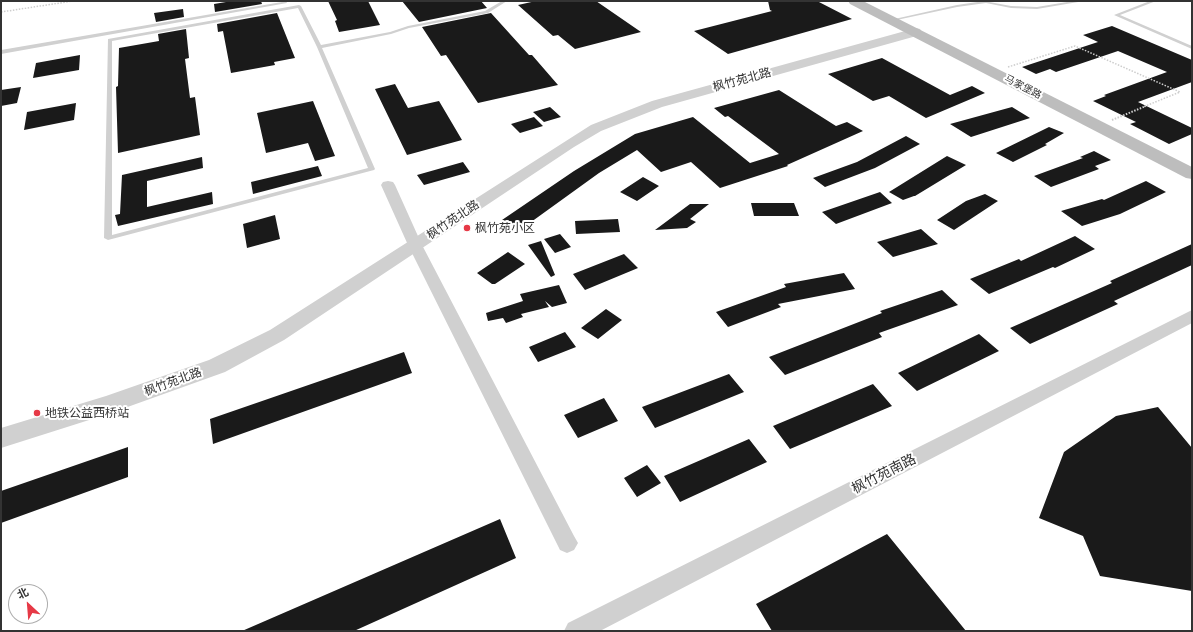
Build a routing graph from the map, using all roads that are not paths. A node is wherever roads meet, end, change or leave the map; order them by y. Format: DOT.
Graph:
graph roads {
  1 [pos="284,1"];
  2 [pos="505,1"];
  3 [pos="854,1"];
  4 [pos="1082,1"];
  5 [pos="1154,1"];
  6 [pos="892,20"];
  7 [pos="916,32"];
  8 [pos="319,48"];
  9 [pos="1192,48"];
  10 [pos="1,52"];
  11 [pos="1192,174"];
  12 [pos="388,185"];
  13 [pos="415,245"];
  14 [pos="1192,316"];
  15 [pos="1,438"];
  16 [pos="567,543"];
  17 [pos="576,631"];
  1 -- 10 [label="lane"];
  2 -- 8 [label="lane"];
  3 -- 6 [label="main road, 马家堡路"];
  4 -- 6 [label="lane"];
  5 -- 9 [label="lane"];
  6 -- 7 [label="main road, 马家堡路"];
  7 -- 11 [label="main road, 马家堡路"];
  7 -- 13 [label="street, 枫竹苑北路"];
  8 -- 8 [label="lane"];
  12 -- 13 [label="street"];
  13 -- 15 [label="street, 枫竹苑北路"];
  13 -- 16 [label="street"];
  14 -- 17 [label="street, 枫竹苑南路"];
}
